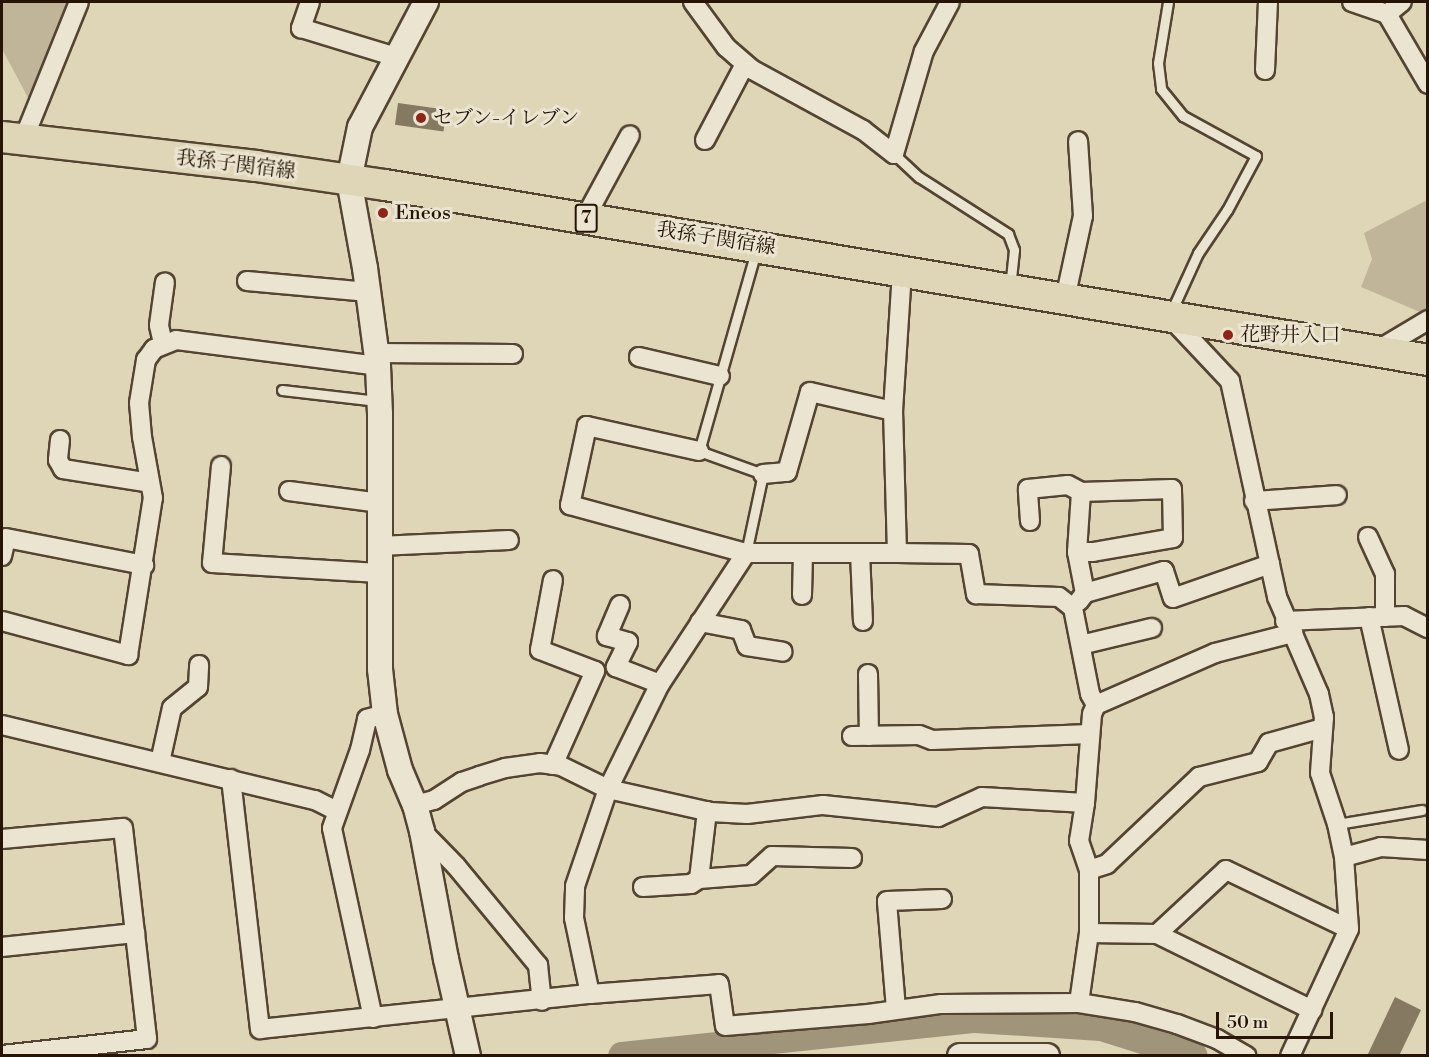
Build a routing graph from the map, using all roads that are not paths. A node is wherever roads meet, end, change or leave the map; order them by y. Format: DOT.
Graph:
graph roads {
  1 [pos="79,2"];
  2 [pos="310,2"];
  3 [pos="426,2"];
  4 [pos="693,2"];
  5 [pos="950,2"];
  6 [pos="1168,2"];
  7 [pos="1268,2"];
  8 [pos="1352,2"];
  9 [pos="1402,2"];
  10 [pos="1387,14"];
  11 [pos="396,57"];
  12 [pos="745,64"];
  13 [pos="1265,70"];
  14 [pos="1428,84"];
  15 [pos="630,135"];
  16 [pos="13,139"];
  17 [pos="705,140"];
  18 [pos="1078,141"];
  19 [pos="894,154"];
  20 [pos="349,180"];
  21 [pos="585,218"];
  22 [pos="757,246"];
  23 [pos="902,270"];
  24 [pos="248,281"];
  25 [pos="165,282"];
  26 [pos="1010,288"];
  27 [pos="369,292"];
  28 [pos="1065,299"];
  29 [pos="1169,316"];
  30 [pos="1428,320"];
  31 [pos="163,343"];
  32 [pos="1376,351"];
  33 [pos="513,354"];
  34 [pos="639,357"];
  35 [pos="377,360"];
  36 [pos="1428,360"];
  37 [pos="720,376"];
  38 [pos="282,390"];
  39 [pos="380,402"];
  40 [pos="893,411"];
  41 [pos="60,440"];
  42 [pos="699,451"];
  43 [pos="221,466"];
  44 [pos="763,474"];
  45 [pos="150,483"];
  46 [pos="289,491"];
  47 [pos="1081,492"];
  48 [pos="1338,495"];
  49 [pos="1254,501"];
  50 [pos="380,503"];
  51 [pos="1030,521"];
  52 [pos="1368,537"];
  53 [pos="509,540"];
  54 [pos="379,546"];
  55 [pos="1077,552"];
  56 [pos="746,553"];
  57 [pos="802,553"];
  58 [pos="860,553"];
  59 [pos="897,553"];
  60 [pos="2,556"];
  61 [pos="1270,564"];
  62 [pos="144,565"];
  63 [pos="379,573"];
  64 [pos="553,580"];
  65 [pos="1086,593"];
  66 [pos="802,595"];
  67 [pos="620,605"];
  68 [pos="1073,608"];
  69 [pos="1377,617"];
  70 [pos="2,621"];
  71 [pos="863,621"];
  72 [pos="700,622"];
  73 [pos="1289,627"];
  74 [pos="1152,628"];
  75 [pos="1428,628"];
  76 [pos="1081,645"];
  77 [pos="783,652"];
  78 [pos="199,665"];
  79 [pos="868,674"];
  80 [pos="660,684"];
  81 [pos="1096,705"];
  82 [pos="385,714"];
  83 [pos="2,725"];
  84 [pos="1323,728"];
  85 [pos="1090,734"];
  86 [pos="1399,750"];
  87 [pos="160,762"];
  88 [pos="553,765"];
  89 [pos="231,779"];
  90 [pos="608,789"];
  91 [pos="1085,803"];
  92 [pos="415,806"];
  93 [pos="1422,810"];
  94 [pos="337,811"];
  95 [pos="707,811"];
  96 [pos="1337,824"];
  97 [pos="422,831"];
  98 [pos="2,839"];
  99 [pos="1428,850"];
  100 [pos="1344,857"];
  101 [pos="852,858"];
  102 [pos="1089,870"];
  103 [pos="699,879"];
  104 [pos="644,888"];
  105 [pos="942,899"];
  106 [pos="1349,929"];
  107 [pos="135,933"];
  108 [pos="1089,933"];
  109 [pos="1157,934"];
  110 [pos="2,947"];
  111 [pos="590,994"];
  112 [pos="542,1001"];
  113 [pos="1079,1003"];
  114 [pos="896,1009"];
  115 [pos="458,1010"];
  116 [pos="1312,1010"];
  117 [pos="373,1018"];
  118 [pos="2,1055"];
  119 [pos="967,1055"];
  120 [pos="468,1056"];
  121 [pos="960,1056"];
  122 [pos="1047,1056"];
  123 [pos="1247,1056"];
  124 [pos="1290,1056"];
  1 -- 16 [label="street"];
  2 -- 11 [label="street"];
  3 -- 11 [label="street"];
  4 -- 12 [label="street"];
  5 -- 19 [label="street"];
  6 -- 29 [label="lane"];
  7 -- 13 [label="street"];
  8 -- 10 [label="street"];
  9 -- 10 [label="street"];
  10 -- 14 [label="street"];
  11 -- 20 [label="street"];
  12 -- 17 [label="street"];
  12 -- 19 [label="street"];
  15 -- 21 [label="street"];
  16 -- 20 [label="main road, 我孫子関宿線 / 7"];
  18 -- 28 [label="street"];
  19 -- 26 [label="lane"];
  20 -- 21 [label="main road, 我孫子関宿線 / 7"];
  20 -- 27 [label="street"];
  21 -- 22 [label="main road, 我孫子関宿線 / 7"];
  22 -- 23 [label="main road, 我孫子関宿線 / 7"];
  22 -- 37 [label="lane"];
  23 -- 26 [label="main road, 我孫子関宿線 / 7"];
  23 -- 40 [label="street"];
  24 -- 27 [label="street"];
  25 -- 31 [label="street"];
  26 -- 28 [label="main road, 我孫子関宿線 / 7"];
  27 -- 35 [label="street"];
  28 -- 29 [label="main road, 我孫子関宿線 / 7"];
  29 -- 32 [label="main road, 我孫子関宿線 / 7"];
  29 -- 49 [label="street"];
  30 -- 32 [label="street"];
  31 -- 35 [label="street"];
  31 -- 45 [label="street"];
  32 -- 36 [label="main road, 我孫子関宿線 / 7"];
  33 -- 35 [label="street"];
  34 -- 37 [label="street"];
  35 -- 39 [label="street"];
  37 -- 42 [label="lane"];
  38 -- 39 [label="lane"];
  39 -- 50 [label="street"];
  40 -- 44 [label="street"];
  40 -- 59 [label="street"];
  41 -- 45 [label="street"];
  42 -- 44 [label="lane"];
  42 -- 56 [label="street"];
  43 -- 63 [label="street"];
  44 -- 56 [label="lane"];
  45 -- 62 [label="street"];
  46 -- 50 [label="street"];
  47 -- 51 [label="street"];
  47 -- 55 [label="street"];
  47 -- 55 [label="street"];
  48 -- 49 [label="street"];
  49 -- 61 [label="street"];
  50 -- 54 [label="street"];
  52 -- 69 [label="street"];
  53 -- 54 [label="street"];
  54 -- 63 [label="street"];
  55 -- 65 [label="street"];
  56 -- 57 [label="street"];
  56 -- 72 [label="street"];
  57 -- 58 [label="street"];
  57 -- 66 [label="street"];
  58 -- 59 [label="street"];
  58 -- 71 [label="street"];
  59 -- 68 [label="street"];
  60 -- 62 [label="street"];
  61 -- 65 [label="street"];
  61 -- 73 [label="street"];
  62 -- 70 [label="street"];
  63 -- 82 [label="street"];
  64 -- 88 [label="street"];
  65 -- 68 [label="street"];
  67 -- 80 [label="street"];
  68 -- 76 [label="street"];
  69 -- 73 [label="street"];
  69 -- 75 [label="street"];
  69 -- 86 [label="street"];
  72 -- 77 [label="street"];
  72 -- 80 [label="street"];
  73 -- 81 [label="street"];
  73 -- 84 [label="street"];
  74 -- 76 [label="street"];
  76 -- 81 [label="street"];
  78 -- 87 [label="street"];
  79 -- 85 [label="street"];
  80 -- 90 [label="street"];
  81 -- 85 [label="street"];
  82 -- 92 [label="street"];
  82 -- 94 [label="street"];
  83 -- 87 [label="street"];
  84 -- 96 [label="street"];
  84 -- 102 [label="street"];
  85 -- 91 [label="street"];
  87 -- 89 [label="street"];
  88 -- 90 [label="street"];
  88 -- 92 [label="street"];
  89 -- 94 [label="street"];
  89 -- 117 [label="street"];
  90 -- 95 [label="street"];
  90 -- 111 [label="street"];
  91 -- 95 [label="street"];
  91 -- 102 [label="street"];
  92 -- 97 [label="street"];
  93 -- 96 [label="lane"];
  94 -- 117 [label="street"];
  95 -- 103 [label="street"];
  96 -- 100 [label="street"];
  97 -- 112 [label="street"];
  97 -- 115 [label="street"];
  98 -- 107 [label="street"];
  99 -- 100 [label="street"];
  100 -- 106 [label="street"];
  101 -- 103 [label="street"];
  102 -- 108 [label="street"];
  103 -- 104 [label="street"];
  105 -- 114 [label="street"];
  106 -- 109 [label="street"];
  106 -- 116 [label="street"];
  107 -- 110 [label="street"];
  107 -- 118 [label="street"];
  108 -- 109 [label="street"];
  108 -- 113 [label="street"];
  109 -- 116 [label="street"];
  111 -- 112 [label="street"];
  111 -- 114 [label="street"];
  112 -- 115 [label="street"];
  113 -- 114 [label="street"];
  113 -- 123 [label="street"];
  115 -- 117 [label="street"];
  115 -- 120 [label="street"];
  116 -- 124 [label="street"];
  119 -- 121 [label="street"];
  119 -- 122 [label="street"];
}
